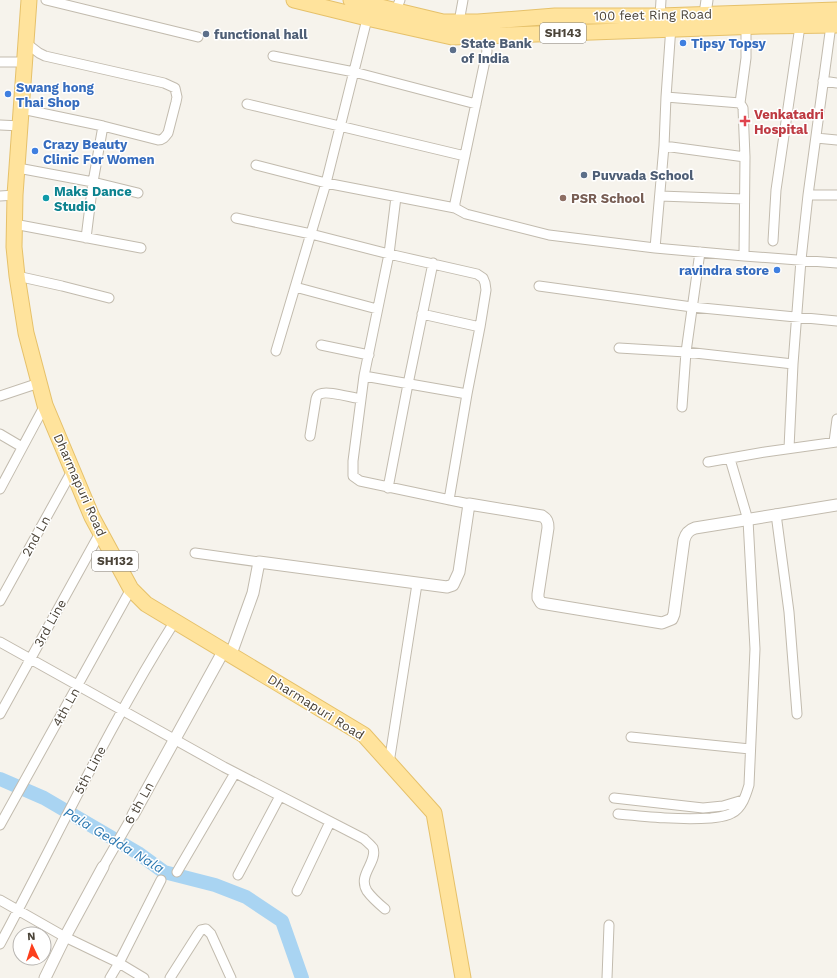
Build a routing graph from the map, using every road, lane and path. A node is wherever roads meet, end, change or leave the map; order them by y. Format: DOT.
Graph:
graph roads {
  1 [pos="29,0"];
  2 [pos="46,0"];
  3 [pos="294,0"];
  4 [pos="352,0"];
  5 [pos="462,0"];
  6 [pos="661,0"];
  7 [pos="398,5"];
  8 [pos="706,7"];
  9 [pos="837,10"];
  10 [pos="369,12"];
  11 [pos="668,20"];
  12 [pos="459,22"];
  13 [pos="834,25"];
  14 [pos="746,26"];
  15 [pos="800,26"];
  16 [pos="484,36"];
  17 [pos="198,37"];
  18 [pos="26,43"];
  19 [pos="272,56"];
  20 [pos="0,62"];
  21 [pos="25,62"];
  22 [pos="354,72"];
  23 [pos="823,81"];
  24 [pos="837,83"];
  25 [pos="666,97"];
  26 [pos="740,103"];
  27 [pos="247,104"];
  28 [pos="476,104"];
  29 [pos="22,108"];
  30 [pos="0,125"];
  31 [pos="20,126"];
  32 [pos="103,126"];
  33 [pos="340,127"];
  34 [pos="816,138"];
  35 [pos="837,140"];
  36 [pos="664,146"];
  37 [pos="465,156"];
  38 [pos="745,157"];
  39 [pos="256,165"];
  40 [pos="18,168"];
  41 [pos="93,182"];
  42 [pos="326,183"];
  43 [pos="138,193"];
  44 [pos="15,195"];
  45 [pos="808,195"];
  46 [pos="837,195"];
  47 [pos="0,196"];
  48 [pos="660,196"];
  49 [pos="396,198"];
  50 [pos="744,200"];
  51 [pos="455,208"];
  52 [pos="236,218"];
  53 [pos="14,224"];
  54 [pos="311,234"];
  55 [pos="86,238"];
  56 [pos="773,241"];
  57 [pos="141,248"];
  58 [pos="655,248"];
  59 [pos="700,252"];
  60 [pos="389,254"];
  61 [pos="744,256"];
  62 [pos="800,260"];
  63 [pos="837,262"];
  64 [pos="433,264"];
  65 [pos="17,276"];
  66 [pos="539,286"];
  67 [pos="295,287"];
  68 [pos="109,298"];
  69 [pos="692,307"];
  70 [pos="377,309"];
  71 [pos="422,314"];
  72 [pos="797,317"];
  73 [pos="837,321"];
  74 [pos="480,327"];
  75 [pos="322,345"];
  76 [pos="619,348"];
  77 [pos="276,351"];
  78 [pos="686,352"];
  79 [pos="368,354"];
  80 [pos="793,364"];
  81 [pos="364,376"];
  82 [pos="39,383"];
  83 [pos="408,384"];
  84 [pos="467,394"];
  85 [pos="0,396"];
  86 [pos="361,399"];
  87 [pos="45,405"];
  88 [pos="682,407"];
  89 [pos="837,419"];
  90 [pos="0,434"];
  91 [pos="310,436"];
  92 [pos="836,442"];
  93 [pos="22,447"];
  94 [pos="789,448"];
  95 [pos="730,459"];
  96 [pos="708,462"];
  97 [pos="72,471"];
  98 [pos="388,488"];
  99 [pos="0,489"];
  100 [pos="449,500"];
  101 [pos="469,504"];
  102 [pos="837,505"];
  103 [pos="776,514"];
  104 [pos="748,520"];
  105 [pos="100,533"];
  106 [pos="195,553"];
  107 [pos="259,562"];
  108 [pos="417,584"];
  109 [pos="132,589"];
  110 [pos="0,600"];
  111 [pos="175,621"];
  112 [pos="0,642"];
  113 [pos="228,652"];
  114 [pos="30,659"];
  115 [pos="78,686"];
  116 [pos="123,711"];
  117 [pos="0,714"];
  118 [pos="797,714"];
  119 [pos="631,737"];
  120 [pos="174,740"];
  121 [pos="750,749"];
  122 [pos="389,763"];
  123 [pos="235,773"];
  124 [pos="280,796"];
  125 [pos="614,798"];
  126 [pos="743,800"];
  127 [pos="618,814"];
  128 [pos="132,815"];
  129 [pos="330,822"];
  130 [pos="0,825"];
  131 [pos="103,867"];
  132 [pos="177,872"];
  133 [pos="238,875"];
  134 [pos="161,880"];
  135 [pos="297,891"];
  136 [pos="0,900"];
  137 [pos="385,909"];
  138 [pos="18,911"];
  139 [pos="609,925"];
  140 [pos="65,937"];
  141 [pos="0,944"];
  142 [pos="119,963"];
  143 [pos="45,978"];
  144 [pos="110,978"];
  145 [pos="144,978"];
  146 [pos="170,978"];
  147 [pos="231,978"];
  148 [pos="463,978"];
  149 [pos="607,978"];
  1 -- 18 [label="main road, Dharmapuri Road / SH132"];
  2 -- 17 [label="street"];
  3 -- 10 [label="main road, 100 feet Ring Road / SH143"];
  4 -- 10 [label="main road, 100 feet Ring Road / SH143"];
  5 -- 12 [label="street"];
  6 -- 11 [label="street"];
  7 -- 10 [label="main road, 100 feet Ring Road / SH143"];
  7 -- 12 [label="main road, 100 feet Ring Road / SH143"];
  8 -- 9 [label="main road, 100 feet Ring Road / SH143"];
  8 -- 11 [label="main road, 100 feet Ring Road / SH143"];
  10 -- 16 [label="main road, 100 feet Ring Road / SH143"];
  10 -- 22 [label="street"];
  11 -- 12 [label="main road, 100 feet Ring Road / SH143"];
  11 -- 14 [label="main road, 100 feet Ring Road / SH143"];
  11 -- 16 [label="main road, 100 feet Ring Road / SH143"];
  11 -- 25 [label="street"];
  13 -- 15 [label="main road, 100 feet Ring Road / SH143"];
  13 -- 23 [label="street"];
  14 -- 15 [label="main road, 100 feet Ring Road / SH143"];
  14 -- 26 [label="street"];
  15 -- 56 [label="street"];
  16 -- 28 [label="street"];
  18 -- 21 [label="main road, Dharmapuri Road / SH132"];
  18 -- 32 [label="street"];
  19 -- 22 [label="street"];
  20 -- 21 [label="street"];
  21 -- 29 [label="main road, Dharmapuri Road / SH132"];
  22 -- 28 [label="street"];
  22 -- 33 [label="street"];
  23 -- 24 [label="street"];
  23 -- 34 [label="street"];
  25 -- 26 [label="street"];
  25 -- 36 [label="street"];
  26 -- 38 [label="street"];
  27 -- 33 [label="street"];
  28 -- 37 [label="street"];
  29 -- 31 [label="main road, Dharmapuri Road / SH132"];
  29 -- 32 [label="street"];
  30 -- 31 [label="street"];
  31 -- 40 [label="main road, Dharmapuri Road / SH132"];
  32 -- 41 [label="street"];
  33 -- 37 [label="street"];
  33 -- 42 [label="street"];
  34 -- 35 [label="street"];
  34 -- 45 [label="street"];
  36 -- 38 [label="street"];
  36 -- 48 [label="street"];
  37 -- 51 [label="street"];
  38 -- 50 [label="street"];
  39 -- 42 [label="street"];
  40 -- 41 [label="street"];
  40 -- 44 [label="main road, Dharmapuri Road / SH132"];
  41 -- 43 [label="street"];
  41 -- 55 [label="street"];
  42 -- 49 [label="street"];
  42 -- 54 [label="street"];
  44 -- 47 [label="street"];
  44 -- 53 [label="main road, Dharmapuri Road / SH132"];
  45 -- 46 [label="street"];
  45 -- 62 [label="street"];
  48 -- 50 [label="street"];
  48 -- 58 [label="street"];
  49 -- 51 [label="street"];
  49 -- 60 [label="street"];
  50 -- 61 [label="street"];
  51 -- 58 [label="street"];
  52 -- 54 [label="street"];
  53 -- 55 [label="street"];
  53 -- 65 [label="main road, Dharmapuri Road / SH132"];
  54 -- 60 [label="street"];
  54 -- 67 [label="street"];
  55 -- 57 [label="street"];
  58 -- 59 [label="street"];
  59 -- 61 [label="street"];
  59 -- 69 [label="street"];
  60 -- 64 [label="street"];
  60 -- 70 [label="street"];
  61 -- 62 [label="street"];
  62 -- 63 [label="street"];
  62 -- 72 [label="street"];
  64 -- 71 [label="street"];
  64 -- 74 [label="street"];
  65 -- 68 [label="street"];
  65 -- 82 [label="main road, Dharmapuri Road / SH132"];
  66 -- 69 [label="street"];
  67 -- 70 [label="street"];
  67 -- 77 [label="street"];
  69 -- 72 [label="street"];
  69 -- 78 [label="street"];
  70 -- 79 [label="street"];
  71 -- 74 [label="street"];
  71 -- 83 [label="street"];
  72 -- 73 [label="street"];
  72 -- 80 [label="street"];
  74 -- 84 [label="street"];
  75 -- 79 [label="street"];
  76 -- 78 [label="street"];
  78 -- 80 [label="street"];
  78 -- 88 [label="street"];
  79 -- 81 [label="street"];
  80 -- 94 [label="street"];
  81 -- 83 [label="street"];
  81 -- 86 [label="street"];
  82 -- 85 [label="street"];
  82 -- 87 [label="main road, Dharmapuri Road / SH132"];
  83 -- 84 [label="street"];
  83 -- 98 [label="street"];
  84 -- 100 [label="street"];
  86 -- 91 [label="street"];
  86 -- 98 [label="street"];
  87 -- 93 [label="street"];
  87 -- 97 [label="main road, Dharmapuri Road / SH132"];
  89 -- 92 [label="street"];
  90 -- 93 [label="street"];
  92 -- 94 [label="street"];
  93 -- 99 [label="street"];
  94 -- 95 [label="street"];
  95 -- 96 [label="street"];
  95 -- 104 [label="street"];
  97 -- 105 [label="main road, Dharmapuri Road / SH132"];
  97 -- 110 [label="street, 2nd Ln"];
  98 -- 100 [label="street"];
  100 -- 101 [label="street"];
  101 -- 104 [label="street"];
  101 -- 108 [label="street"];
  102 -- 103 [label="street"];
  103 -- 104 [label="street"];
  103 -- 118 [label="street"];
  104 -- 121 [label="street"];
  105 -- 109 [label="main road, Dharmapuri Road / SH132"];
  105 -- 114 [label="street, 3rd Line"];
  106 -- 107 [label="street"];
  107 -- 108 [label="street"];
  107 -- 113 [label="street, 6 th Ln"];
  108 -- 122 [label="street"];
  109 -- 111 [label="main road, Dharmapuri Road / SH132"];
  109 -- 115 [label="street, 4th Ln"];
  111 -- 113 [label="main road, Dharmapuri Road / SH132"];
  111 -- 116 [label="street, 5th Line"];
  112 -- 114 [label="street"];
  113 -- 120 [label="street, 6 th Ln"];
  113 -- 122 [label="main road, Dharmapuri Road / SH132"];
  114 -- 115 [label="street"];
  114 -- 117 [label="street, 3rd Line"];
  115 -- 116 [label="street"];
  115 -- 130 [label="street, 4th Ln"];
  116 -- 120 [label="street"];
  116 -- 138 [label="street, 5th Line"];
  119 -- 121 [label="street"];
  120 -- 123 [label="street"];
  120 -- 128 [label="street, 6 th Ln"];
  121 -- 126 [label="street"];
  122 -- 148 [label="main road, Dharmapuri Road / SH132"];
  123 -- 124 [label="street"];
  123 -- 132 [label="street"];
  124 -- 129 [label="street"];
  124 -- 133 [label="street"];
  125 -- 126 [label="street"];
  126 -- 127 [label="street"];
  128 -- 131 [label="street, 6 th Ln"];
  129 -- 135 [label="street"];
  129 -- 137 [label="street"];
  131 -- 140 [label="street, 6 th Ln"];
  134 -- 142 [label="street"];
  136 -- 138 [label="street"];
  138 -- 140 [label="street"];
  138 -- 141 [label="street, 5th Line"];
  139 -- 149 [label="street"];
  140 -- 142 [label="street"];
  140 -- 143 [label="street, 6 th Ln"];
  142 -- 144 [label="street"];
  142 -- 145 [label="street"];
  146 -- 147 [label="street"];
}
